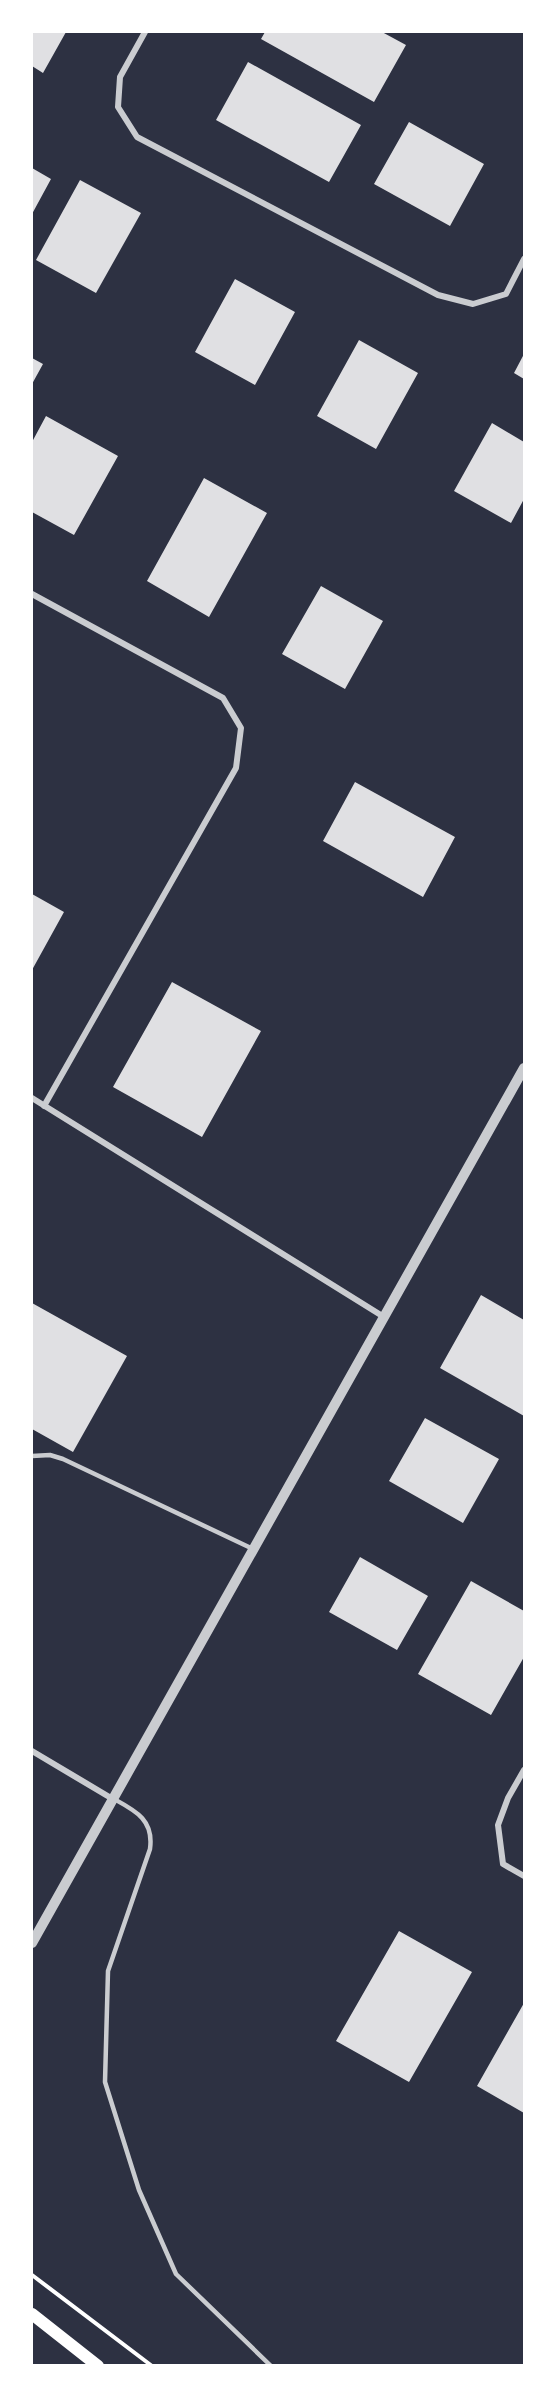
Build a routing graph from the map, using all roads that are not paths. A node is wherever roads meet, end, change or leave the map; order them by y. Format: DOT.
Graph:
graph roads {
  1 [pos="145,32"];
  2 [pos="525,259"];
  3 [pos="32,594"];
  4 [pos="525,1068"];
  5 [pos="32,1098"];
  6 [pos="44,1106"];
  7 [pos="384,1317"];
  8 [pos="32,1456"];
  9 [pos="253,1549"];
  10 [pos="32,1751"];
  11 [pos="525,1770"];
  12 [pos="111,1798"];
  13 [pos="525,1876"];
  14 [pos="32,1943"];
  15 [pos="32,2314"];
  16 [pos="98,2366"];
  17 [pos="271,2366"];
  1 -- 2 [label="street"];
  3 -- 6 [label="street"];
  4 -- 7 [label="street"];
  5 -- 6 [label="street"];
  6 -- 7 [label="street"];
  7 -- 9 [label="street"];
  8 -- 9 [label="lane"];
  9 -- 12 [label="street"];
  10 -- 12 [label="street"];
  11 -- 13 [label="street"];
  12 -- 14 [label="street"];
  12 -- 17 [label="lane"];
  15 -- 16 [label="main road"];
}
